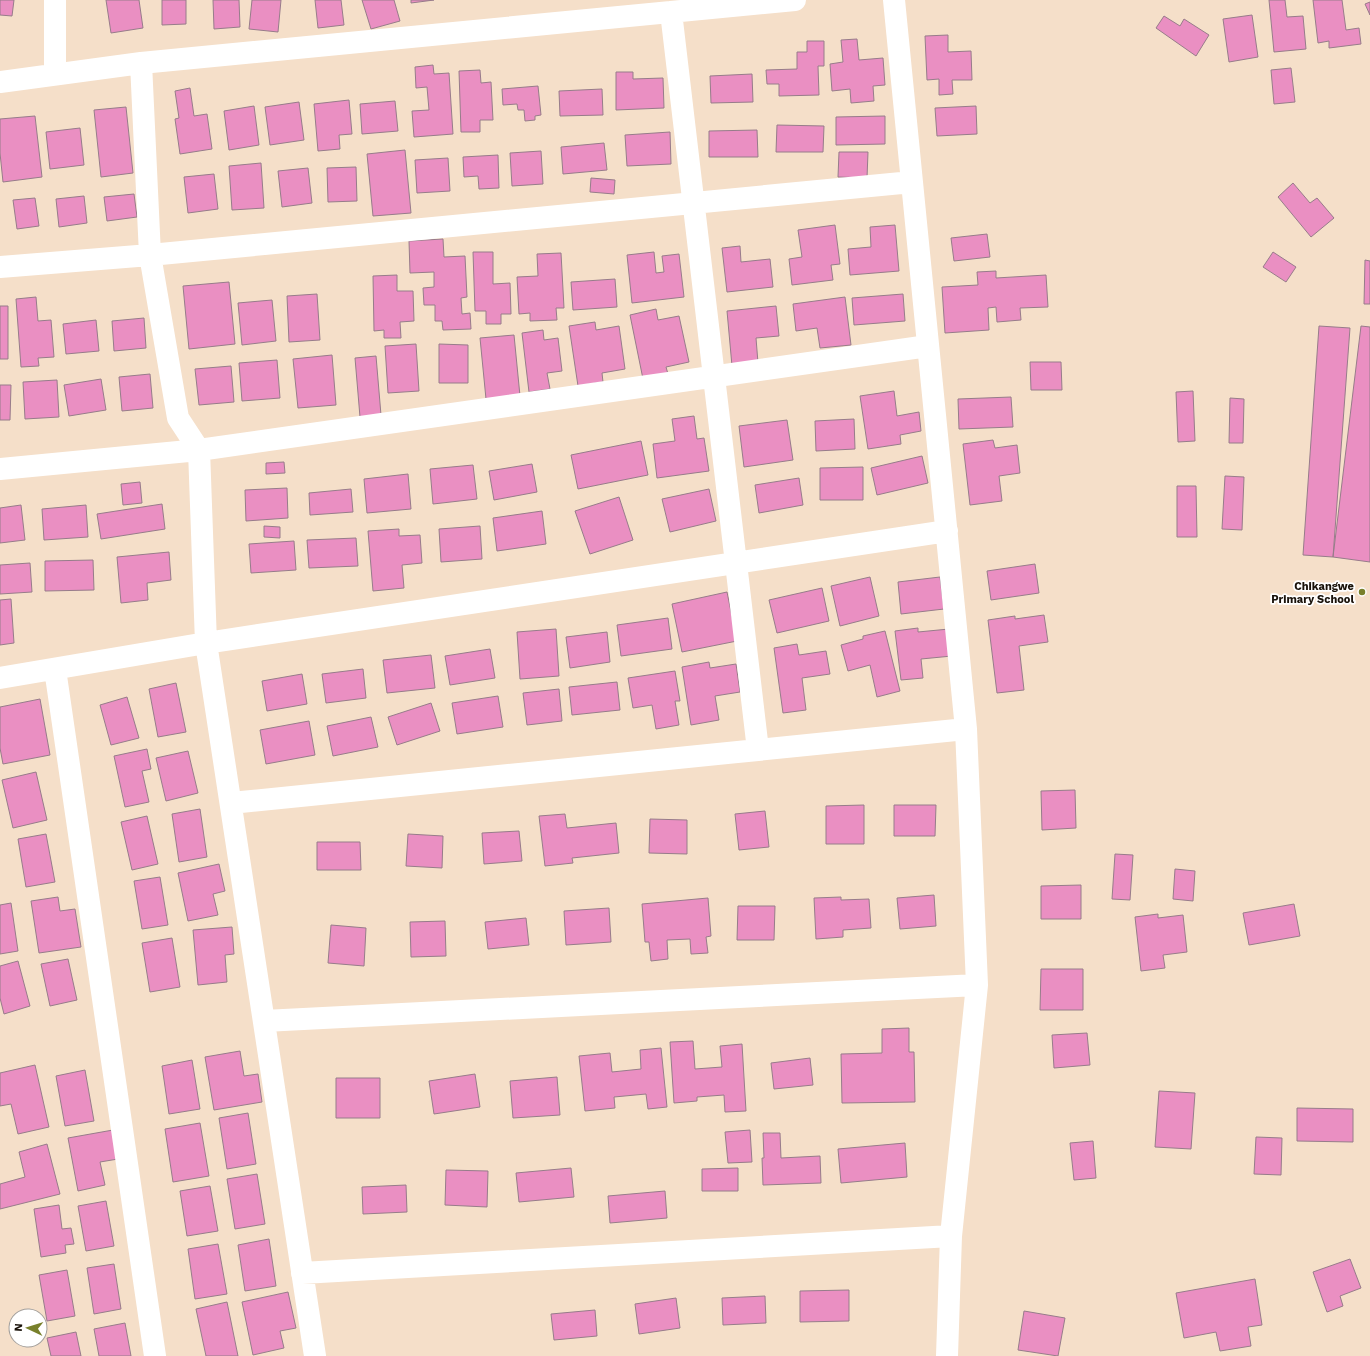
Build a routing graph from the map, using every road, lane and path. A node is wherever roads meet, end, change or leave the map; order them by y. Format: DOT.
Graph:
graph roads {
  1 [pos="55,0"];
  2 [pos="795,0"];
  3 [pos="894,0"];
  4 [pos="671,12"];
  5 [pos="141,63"];
  6 [pos="55,74"];
  7 [pos="0,82"];
  8 [pos="912,182"];
  9 [pos="693,202"];
  10 [pos="150,255"];
  11 [pos="0,266"];
  12 [pos="928,346"];
  13 [pos="714,377"];
  14 [pos="198,450"];
  15 [pos="0,469"];
  16 [pos="946,531"];
  17 [pos="736,562"];
  18 [pos="206,643"];
  19 [pos="55,669"];
  20 [pos="0,678"];
  21 [pos="966,729"];
  22 [pos="758,750"];
  23 [pos="231,803"];
  24 [pos="977,985"];
  25 [pos="264,1021"];
  26 [pos="951,1236"];
  27 [pos="302,1273"];
  28 [pos="155,1356"];
  29 [pos="315,1356"];
  30 [pos="947,1356"];
  1 -- 6 [label="street"];
  2 -- 4 [label="street"];
  3 -- 8 [label="street"];
  4 -- 5 [label="street"];
  4 -- 9 [label="street"];
  5 -- 6 [label="street"];
  5 -- 10 [label="street"];
  6 -- 7 [label="street"];
  8 -- 9 [label="street"];
  8 -- 12 [label="street"];
  9 -- 10 [label="street"];
  9 -- 13 [label="street"];
  10 -- 11 [label="street"];
  10 -- 14 [label="street"];
  12 -- 13 [label="street"];
  12 -- 16 [label="street"];
  13 -- 14 [label="street"];
  13 -- 17 [label="street"];
  14 -- 15 [label="street"];
  14 -- 18 [label="street"];
  16 -- 17 [label="street"];
  16 -- 21 [label="street"];
  17 -- 18 [label="street"];
  17 -- 22 [label="street"];
  18 -- 19 [label="street"];
  18 -- 23 [label="street"];
  19 -- 20 [label="street"];
  19 -- 28 [label="street"];
  21 -- 22 [label="street"];
  21 -- 24 [label="street"];
  22 -- 23 [label="street"];
  23 -- 25 [label="street"];
  24 -- 25 [label="street"];
  24 -- 26 [label="street"];
  25 -- 27 [label="street"];
  26 -- 27 [label="street"];
  26 -- 30 [label="street"];
  27 -- 29 [label="street"];
}
